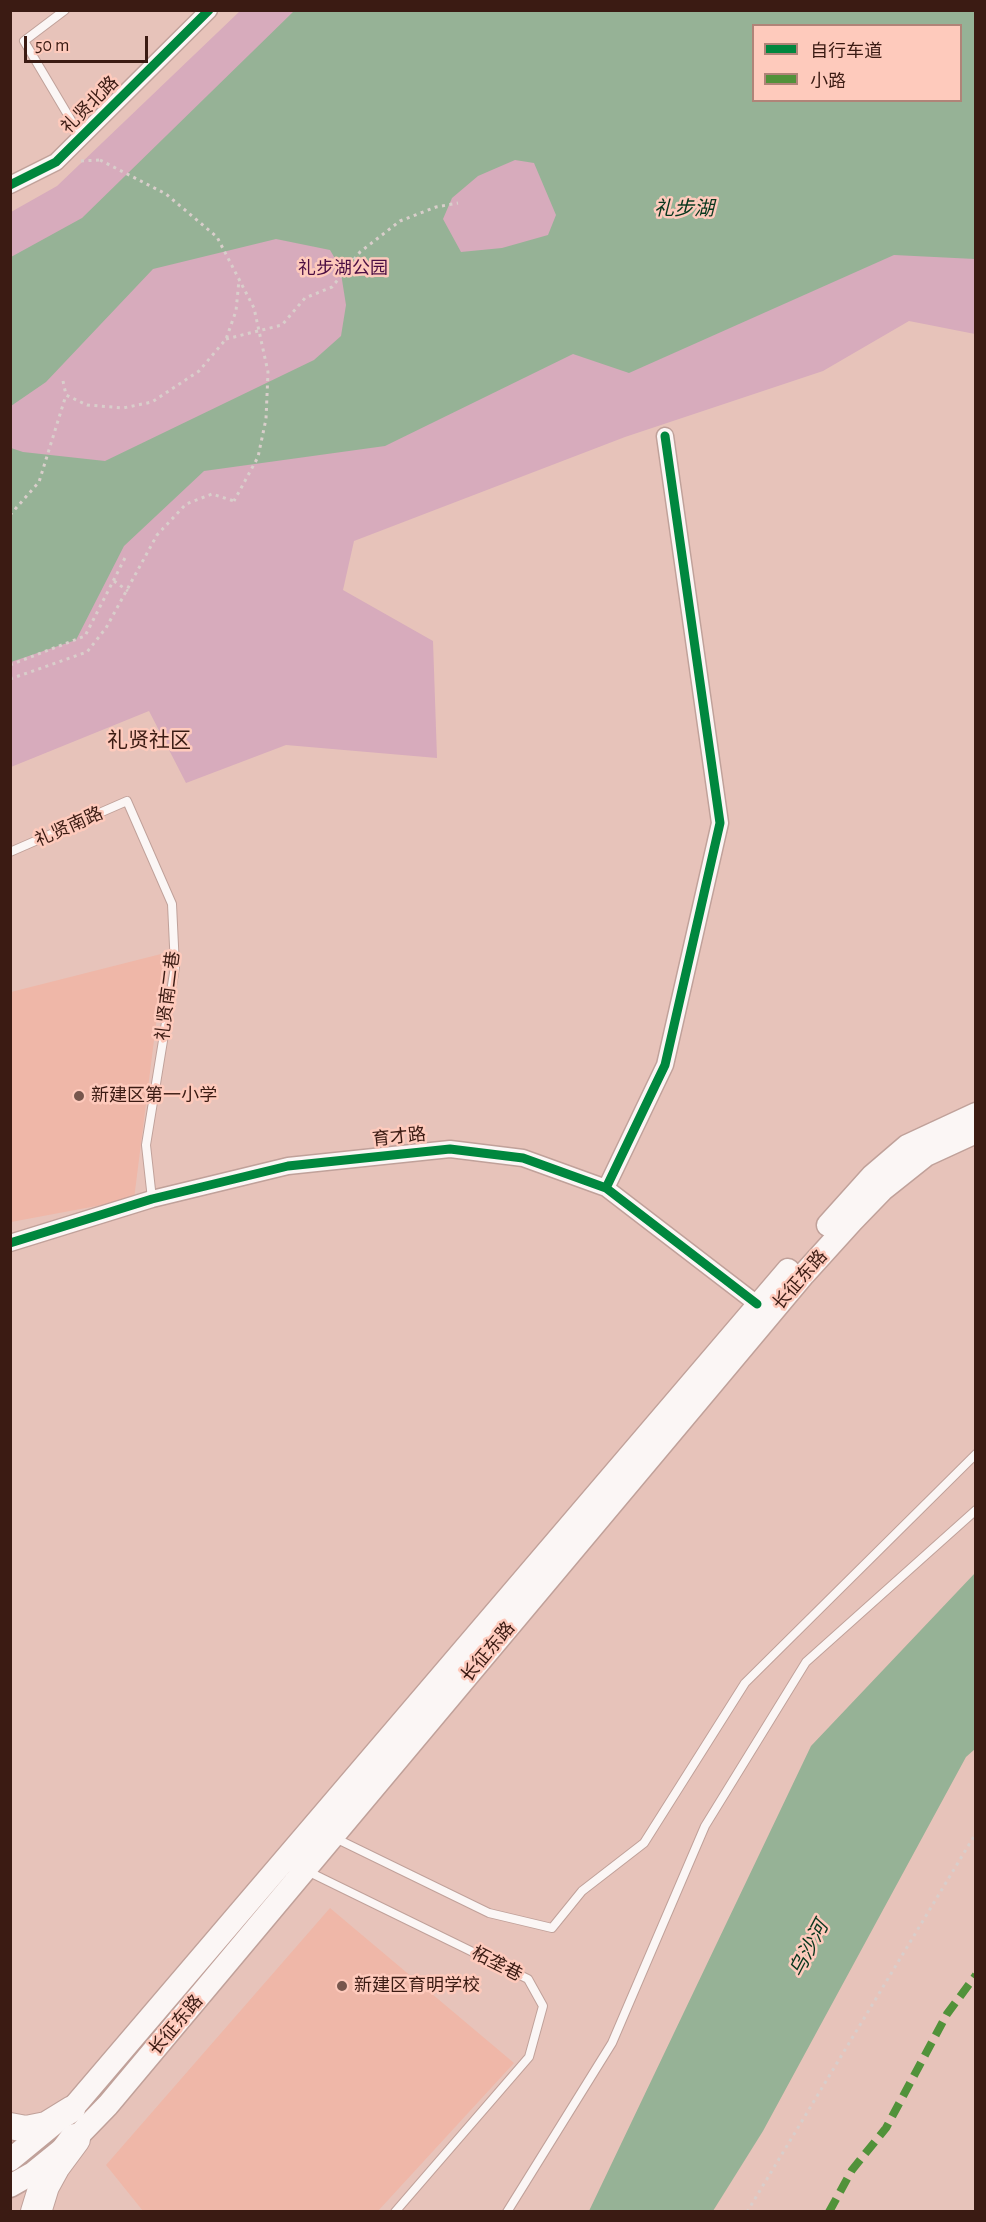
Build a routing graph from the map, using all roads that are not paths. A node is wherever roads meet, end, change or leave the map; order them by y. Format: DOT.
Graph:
graph roads {
  1 [pos="65,10"];
  2 [pos="209,10"];
  3 [pos="81,136"];
  4 [pos="10,185"];
  5 [pos="664,436"];
  6 [pos="127,801"];
  7 [pos="10,852"];
  8 [pos="975,1114"];
  9 [pos="975,1132"];
  10 [pos="606,1188"];
  11 [pos="152,1198"];
  12 [pos="10,1243"];
  13 [pos="757,1304"];
  14 [pos="975,1454"];
  15 [pos="975,1510"];
  16 [pos="333,1837"];
  17 [pos="305,1870"];
  18 [pos="72,2109"];
  19 [pos="10,2126"];
  20 [pos="75,2139"];
  21 [pos="10,2160"];
  22 [pos="10,2186"];
  23 [pos="36,2211"];
  24 [pos="395,2211"];
  25 [pos="507,2211"];
  1 -- 3 [label="lane"];
  2 -- 3 [label="street, 礼贤北路"];
  3 -- 4 [label="street, 礼贤北路"];
  5 -- 10 [label="street"];
  6 -- 7 [label="lane, 礼贤南路"];
  6 -- 11 [label="lane, 礼贤南二巷"];
  8 -- 13 [label="main road, 长征东路"];
  9 -- 16 [label="main road, 长征东路"];
  10 -- 11 [label="street, 育才路"];
  10 -- 13 [label="street, 育才路"];
  11 -- 12 [label="street, 育才路"];
  13 -- 18 [label="main road, 长征东路"];
  14 -- 16 [label="lane"];
  15 -- 25 [label="lane"];
  16 -- 17 [label="main road, 长征东路"];
  17 -- 20 [label="main road, 长征东路"];
  17 -- 24 [label="lane, 柘垄巷"];
  18 -- 19 [label="main road"];
  18 -- 21 [label="main road, 长征东路"];
  20 -- 22 [label="main road, 长征东路"];
  20 -- 23 [label="highway"];
}
